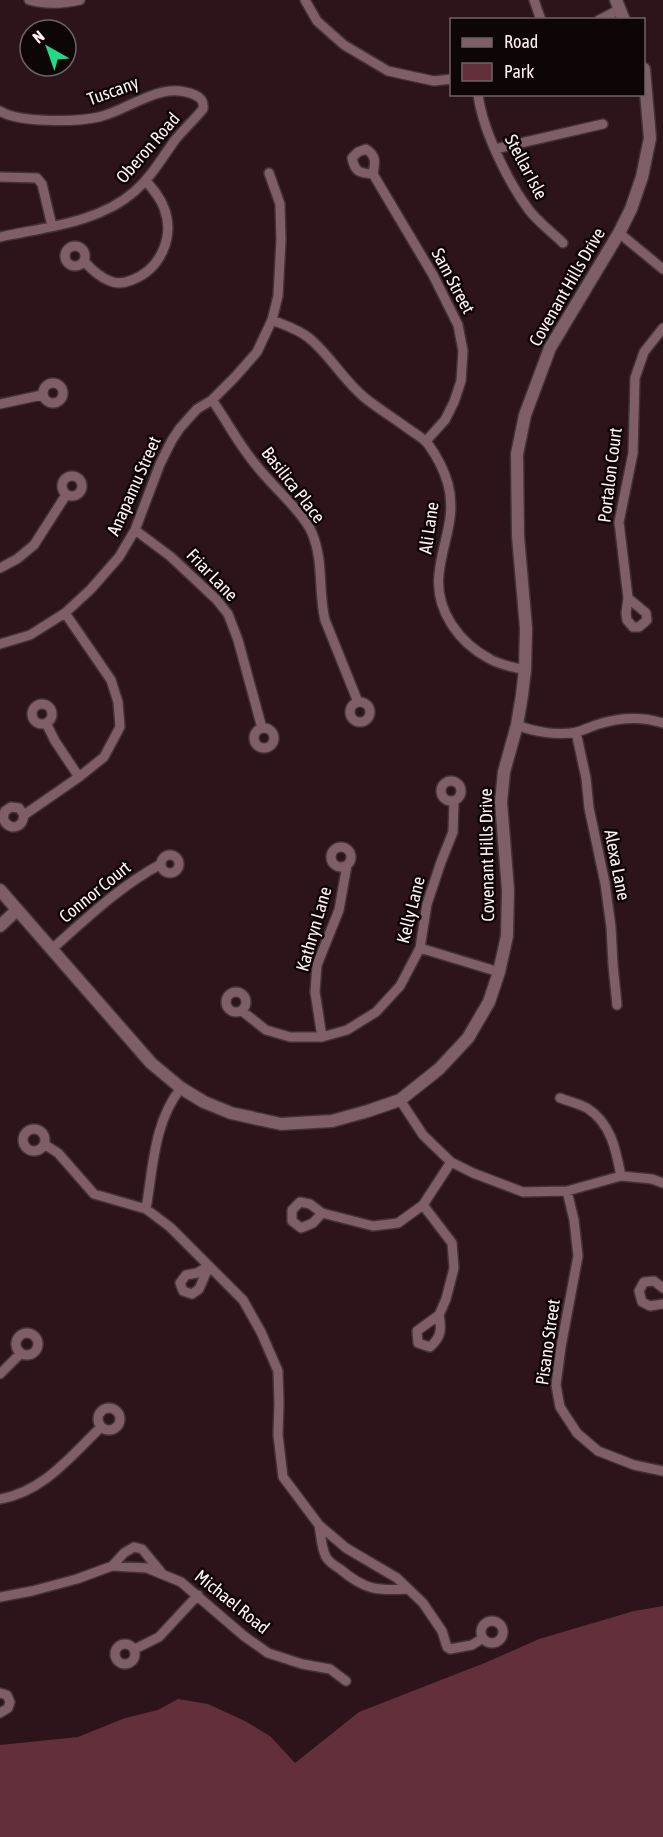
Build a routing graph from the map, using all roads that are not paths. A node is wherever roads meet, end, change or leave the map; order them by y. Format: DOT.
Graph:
graph roads {
  1 [pos="29,0"];
  2 [pos="80,0"];
  3 [pos="305,0"];
  4 [pos="534,0"];
  5 [pos="620,9"];
  6 [pos="540,18"];
  7 [pos="603,18"];
  8 [pos="450,79"];
  9 [pos="645,80"];
  10 [pos="478,96"];
  11 [pos="201,98"];
  12 [pos="0,111"];
  13 [pos="603,124"];
  14 [pos="495,149"];
  15 [pos="269,173"];
  16 [pos="372,174"];
  17 [pos="0,177"];
  18 [pos="146,181"];
  19 [pos="51,226"];
  20 [pos="619,233"];
  21 [pos="0,237"];
  22 [pos="563,243"];
  23 [pos="84,261"];
  24 [pos="663,269"];
  25 [pos="272,320"];
  26 [pos="663,328"];
  27 [pos="42,395"];
  28 [pos="212,400"];
  29 [pos="0,404"];
  30 [pos="426,441"];
  31 [pos="66,495"];
  32 [pos="135,530"];
  33 [pos="0,568"];
  34 [pos="628,598"];
  35 [pos="65,613"];
  36 [pos="0,644"];
  37 [pos="525,670"];
  38 [pos="358,702"];
  39 [pos="46,723"];
  40 [pos="663,723"];
  41 [pos="517,725"];
  42 [pos="262,728"];
  43 [pos="576,732"];
  44 [pos="79,777"];
  45 [pos="454,801"];
  46 [pos="24,815"];
  47 [pos="161,864"];
  48 [pos="347,865"];
  49 [pos="0,890"];
  50 [pos="17,910"];
  51 [pos="0,926"];
  52 [pos="420,948"];
  53 [pos="52,949"];
  54 [pos="499,972"];
  55 [pos="617,1005"];
  56 [pos="242,1011"];
  57 [pos="322,1037"];
  58 [pos="181,1088"];
  59 [pos="560,1098"];
  60 [pos="399,1100"];
  61 [pos="44,1144"];
  62 [pos="451,1162"];
  63 [pos="621,1176"];
  64 [pos="663,1183"];
  65 [pos="567,1191"];
  66 [pos="423,1205"];
  67 [pos="146,1209"];
  68 [pos="322,1213"];
  69 [pos="663,1288"];
  70 [pos="663,1304"];
  71 [pos="439,1315"];
  72 [pos="21,1353"];
  73 [pos="0,1374"];
  74 [pos="101,1427"];
  75 [pos="663,1471"];
  76 [pos="0,1499"];
  77 [pos="319,1525"];
  78 [pos="112,1566"];
  79 [pos="163,1574"];
  80 [pos="408,1589"];
  81 [pos="198,1595"];
  82 [pos="0,1597"];
  83 [pos="483,1638"];
  84 [pos="135,1649"];
  85 [pos="346,1681"];
  86 [pos="0,1693"];
  87 [pos="0,1713"];
  1 -- 2 [label="street"];
  3 -- 8 [label="street"];
  4 -- 6 [label="street"];
  5 -- 7 [label="street"];
  9 -- 20 [label="street, Covenant Hills Drive"];
  10 -- 14 [label="street, Stellar Isle"];
  11 -- 12 [label="street, Tuscany"];
  11 -- 18 [label="street, Oberon Road"];
  13 -- 14 [label="street"];
  14 -- 22 [label="street, Stellar Isle"];
  15 -- 25 [label="street, Anapamu Street"];
  16 -- 30 [label="street, Sam Street"];
  17 -- 19 [label="street"];
  18 -- 19 [label="street, Oberon Road"];
  18 -- 23 [label="street"];
  19 -- 21 [label="street, Oberon Road"];
  20 -- 24 [label="street"];
  20 -- 37 [label="street, Covenant Hills Drive"];
  25 -- 28 [label="street, Anapamu Street"];
  25 -- 30 [label="street, Ali Lane"];
  26 -- 34 [label="street, Portalon Court"];
  27 -- 29 [label="street"];
  28 -- 32 [label="street, Anapamu Street"];
  28 -- 38 [label="street, Basilica Place"];
  30 -- 37 [label="street, Ali Lane"];
  31 -- 33 [label="street"];
  32 -- 35 [label="street, Anapamu Street"];
  32 -- 42 [label="street, Friar Lane"];
  35 -- 36 [label="street, Anapamu Street"];
  35 -- 44 [label="street"];
  37 -- 41 [label="street, Covenant Hills Drive"];
  39 -- 44 [label="street"];
  40 -- 43 [label="street"];
  41 -- 43 [label="street"];
  41 -- 54 [label="street, Covenant Hills Drive"];
  43 -- 55 [label="street, Alexa Lane"];
  44 -- 46 [label="street"];
  45 -- 52 [label="street, Kelly Lane"];
  47 -- 53 [label="street, Connor Court"];
  48 -- 57 [label="street, Kathryn Lane"];
  49 -- 50 [label="street, Covenant Hills Drive"];
  50 -- 51 [label="street"];
  50 -- 53 [label="street, Covenant Hills Drive"];
  52 -- 54 [label="street"];
  52 -- 57 [label="street, Kelly Lane"];
  53 -- 58 [label="street, Covenant Hills Drive"];
  54 -- 60 [label="street, Covenant Hills Drive"];
  56 -- 57 [label="street, Kelly Lane"];
  58 -- 60 [label="street, Covenant Hills Drive"];
  58 -- 67 [label="street"];
  59 -- 63 [label="street"];
  60 -- 62 [label="street"];
  61 -- 67 [label="street"];
  62 -- 65 [label="street"];
  62 -- 66 [label="street"];
  63 -- 64 [label="street"];
  63 -- 65 [label="street"];
  65 -- 75 [label="street, Pisano Street"];
  66 -- 68 [label="street"];
  66 -- 71 [label="street"];
  67 -- 77 [label="street"];
  69 -- 70 [label="street"];
  72 -- 73 [label="street"];
  74 -- 76 [label="street"];
  77 -- 80 [label="street"];
  77 -- 80 [label="street"];
  78 -- 79 [label="street, Michael Road"];
  78 -- 79 [label="street, Michael Road"];
  78 -- 82 [label="street, Michael Road"];
  79 -- 81 [label="street, Michael Road"];
  80 -- 83 [label="street"];
  81 -- 84 [label="street"];
  81 -- 85 [label="street, Michael Road"];
  86 -- 87 [label="street"];
}
